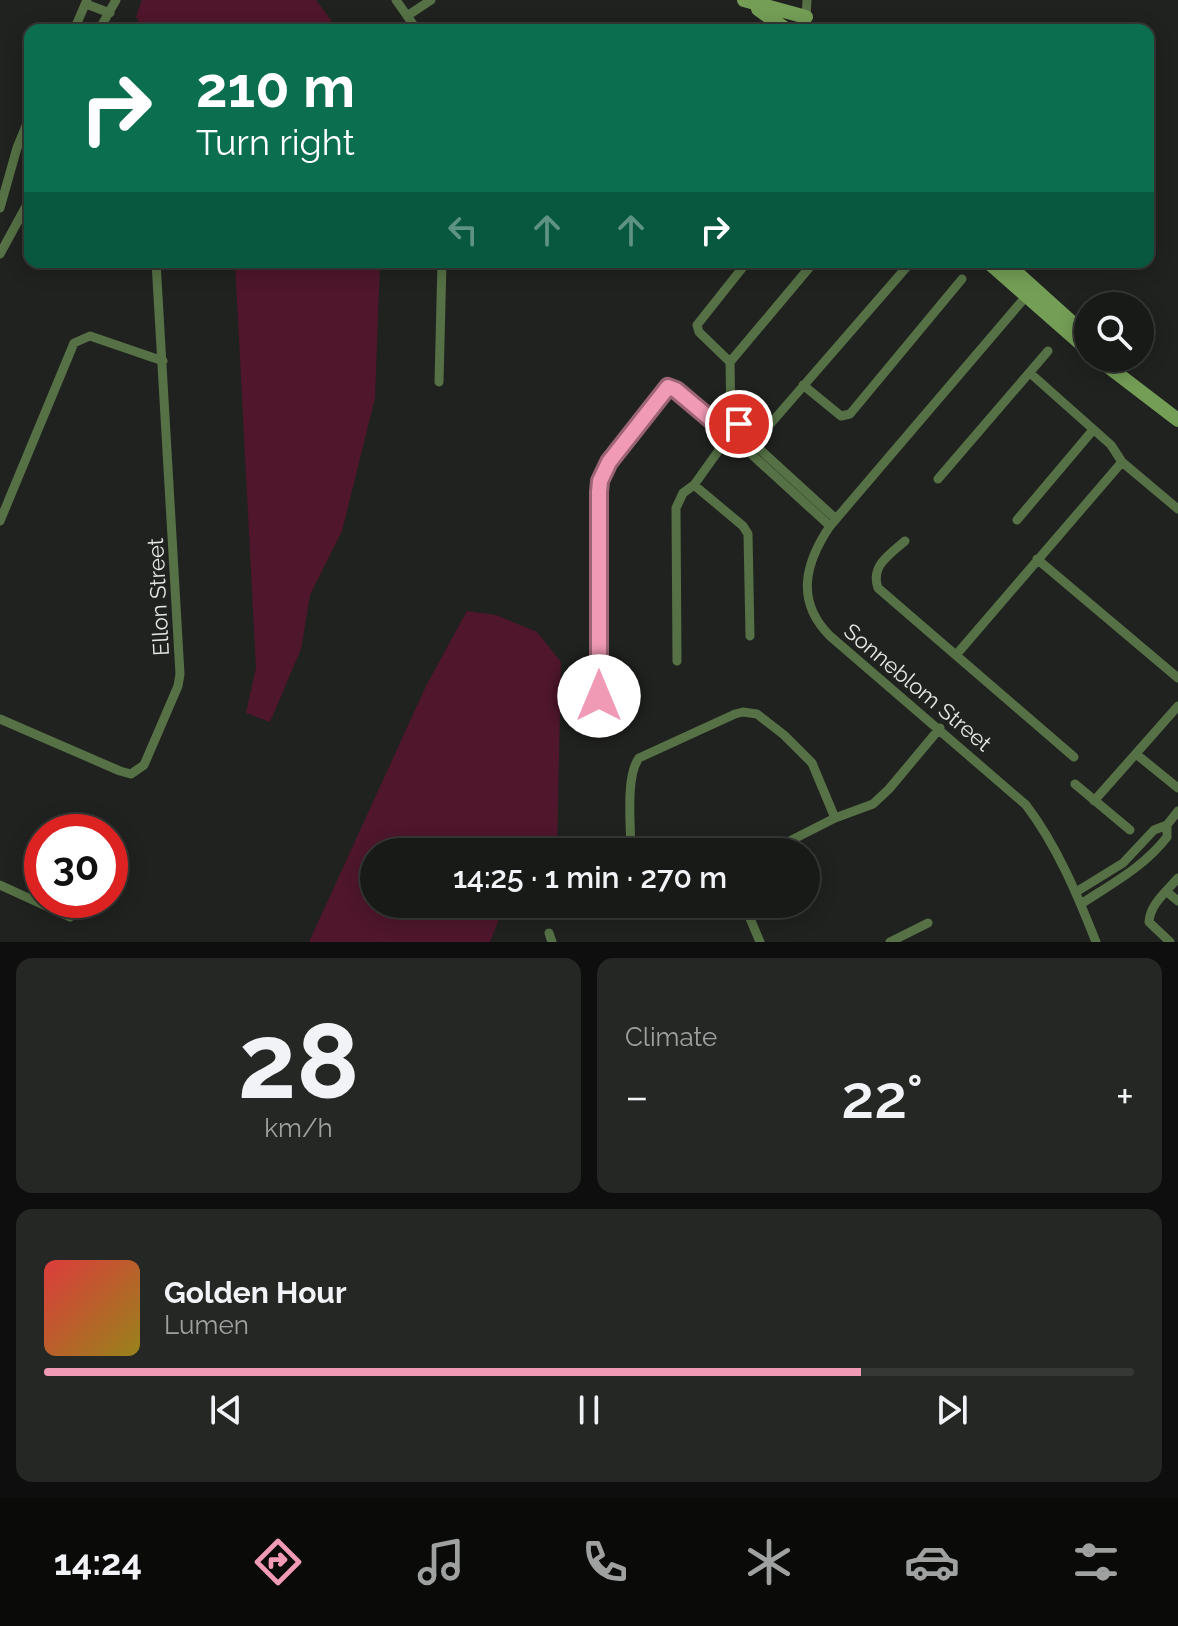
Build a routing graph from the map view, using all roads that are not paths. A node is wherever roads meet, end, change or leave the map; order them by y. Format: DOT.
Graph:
graph roads {
  1 [pos="116,0"];
  2 [pos="396,0"];
  3 [pos="431,0"];
  4 [pos="744,0"];
  5 [pos="807,0"];
  6 [pos="86,2"];
  7 [pos="110,13"];
  8 [pos="407,16"];
  9 [pos="77,24"];
  10 [pos="103,24"];
  11 [pos="413,24"];
  12 [pos="780,24"];
  13 [pos="801,24"];
  14 [pos="806,24"];
  15 [pos="24,131"];
  16 [pos="0,208"];
  17 [pos="24,210"];
  18 [pos="0,254"];
  19 [pos="156,268"];
  20 [pos="442,268"];
  21 [pos="742,268"];
  22 [pos="809,268"];
  23 [pos="906,268"];
  24 [pos="996,268"];
  25 [pos="1010,268"];
  26 [pos="962,279"];
  27 [pos="1029,292"];
  28 [pos="1074,326"];
  29 [pos="1074,336"];
  30 [pos="1048,351"];
  31 [pos="163,361"];
  32 [pos="730,362"];
  33 [pos="1116,372"];
  34 [pos="1126,372"];
  35 [pos="1030,373"];
  36 [pos="439,382"];
  37 [pos="803,385"];
  38 [pos="1178,419"];
  39 [pos="731,421"];
  40 [pos="721,428"];
  41 [pos="1093,430"];
  42 [pos="742,439"];
  43 [pos="724,443"];
  44 [pos="752,445"];
  45 [pos="1122,462"];
  46 [pos="938,479"];
  47 [pos="694,485"];
  48 [pos="800,493"];
  49 [pos="1178,509"];
  50 [pos="1017,520"];
  51 [pos="0,521"];
  52 [pos="833,522"];
  53 [pos="905,541"];
  54 [pos="1037,559"];
  55 [pos="750,636"];
  56 [pos="956,655"];
  57 [pos="677,661"];
  58 [pos="1178,678"];
  59 [pos="599,696"];
  60 [pos="1178,706"];
  61 [pos="0,719"];
  62 [pos="940,728"];
  63 [pos="1136,754"];
  64 [pos="1074,757"];
  65 [pos="1075,784"];
  66 [pos="1178,788"];
  67 [pos="1094,801"];
  68 [pos="1178,811"];
  69 [pos="835,818"];
  70 [pos="1167,825"];
  71 [pos="1130,830"];
  72 [pos="631,838"];
  73 [pos="796,838"];
  74 [pos="1132,854"];
  75 [pos="1141,864"];
  76 [pos="1178,878"];
  77 [pos="0,885"];
  78 [pos="1166,891"];
  79 [pos="1076,892"];
  80 [pos="24,896"];
  81 [pos="1178,901"];
  82 [pos="1081,904"];
  83 [pos="750,918"];
  84 [pos="928,923"];
  85 [pos="760,942"];
  86 [pos="890,942"];
  87 [pos="1096,942"];
  88 [pos="1170,942"];
  1 -- 7 [label="street"];
  2 -- 8 [label="street"];
  3 -- 8 [label="street"];
  4 -- 12 [label="main road"];
  4 -- 13 [label="main road"];
  5 -- 14 [label="street"];
  6 -- 7 [label="street"];
  6 -- 9 [label="street"];
  7 -- 10 [label="street"];
  8 -- 11 [label="street"];
  15 -- 16 [label="street"];
  17 -- 18 [label="street"];
  19 -- 31 [label="street, Ellon Street"];
  20 -- 36 [label="street"];
  21 -- 32 [label="street"];
  22 -- 32 [label="street"];
  23 -- 37 [label="street"];
  24 -- 27 [label="main road"];
  25 -- 27 [label="main road"];
  26 -- 37 [label="street"];
  27 -- 28 [label="main road"];
  27 -- 29 [label="main road"];
  27 -- 52 [label="street, Sonneblom Street"];
  30 -- 35 [label="street"];
  31 -- 51 [label="street"];
  31 -- 61 [label="street, Ellon Street"];
  32 -- 39 [label="street"];
  33 -- 38 [label="main road"];
  34 -- 38 [label="main road"];
  35 -- 41 [label="street"];
  35 -- 46 [label="street"];
  37 -- 44 [label="street"];
  39 -- 40 [label="street"];
  39 -- 42 [label="street"];
  40 -- 43 [label="street"];
  40 -- 59 [label="street"];
  41 -- 45 [label="street"];
  41 -- 50 [label="street"];
  42 -- 43 [label="street"];
  42 -- 44 [label="street"];
  42 -- 48 [label="street"];
  43 -- 47 [label="street"];
  44 -- 48 [label="street"];
  45 -- 49 [label="street"];
  45 -- 54 [label="street"];
  47 -- 55 [label="street"];
  47 -- 57 [label="street"];
  48 -- 52 [label="street"];
  52 -- 62 [label="street, Sonneblom Street"];
  53 -- 56 [label="street"];
  54 -- 56 [label="street"];
  54 -- 58 [label="street"];
  56 -- 64 [label="street"];
  60 -- 63 [label="street"];
  62 -- 69 [label="street"];
  62 -- 79 [label="street, Sonneblom Street"];
  63 -- 66 [label="street"];
  63 -- 67 [label="street"];
  65 -- 67 [label="street"];
  67 -- 71 [label="street"];
  68 -- 70 [label="street"];
  69 -- 72 [label="street"];
  69 -- 73 [label="street"];
  70 -- 74 [label="street"];
  70 -- 75 [label="street"];
  74 -- 75 [label="street"];
  74 -- 79 [label="street"];
  75 -- 82 [label="street"];
  76 -- 78 [label="street"];
  77 -- 80 [label="street"];
  78 -- 81 [label="street"];
  78 -- 88 [label="street"];
  79 -- 82 [label="street, Sonneblom Street"];
  82 -- 87 [label="street, Sonneblom Street"];
  83 -- 85 [label="street"];
  84 -- 86 [label="street"];
}
